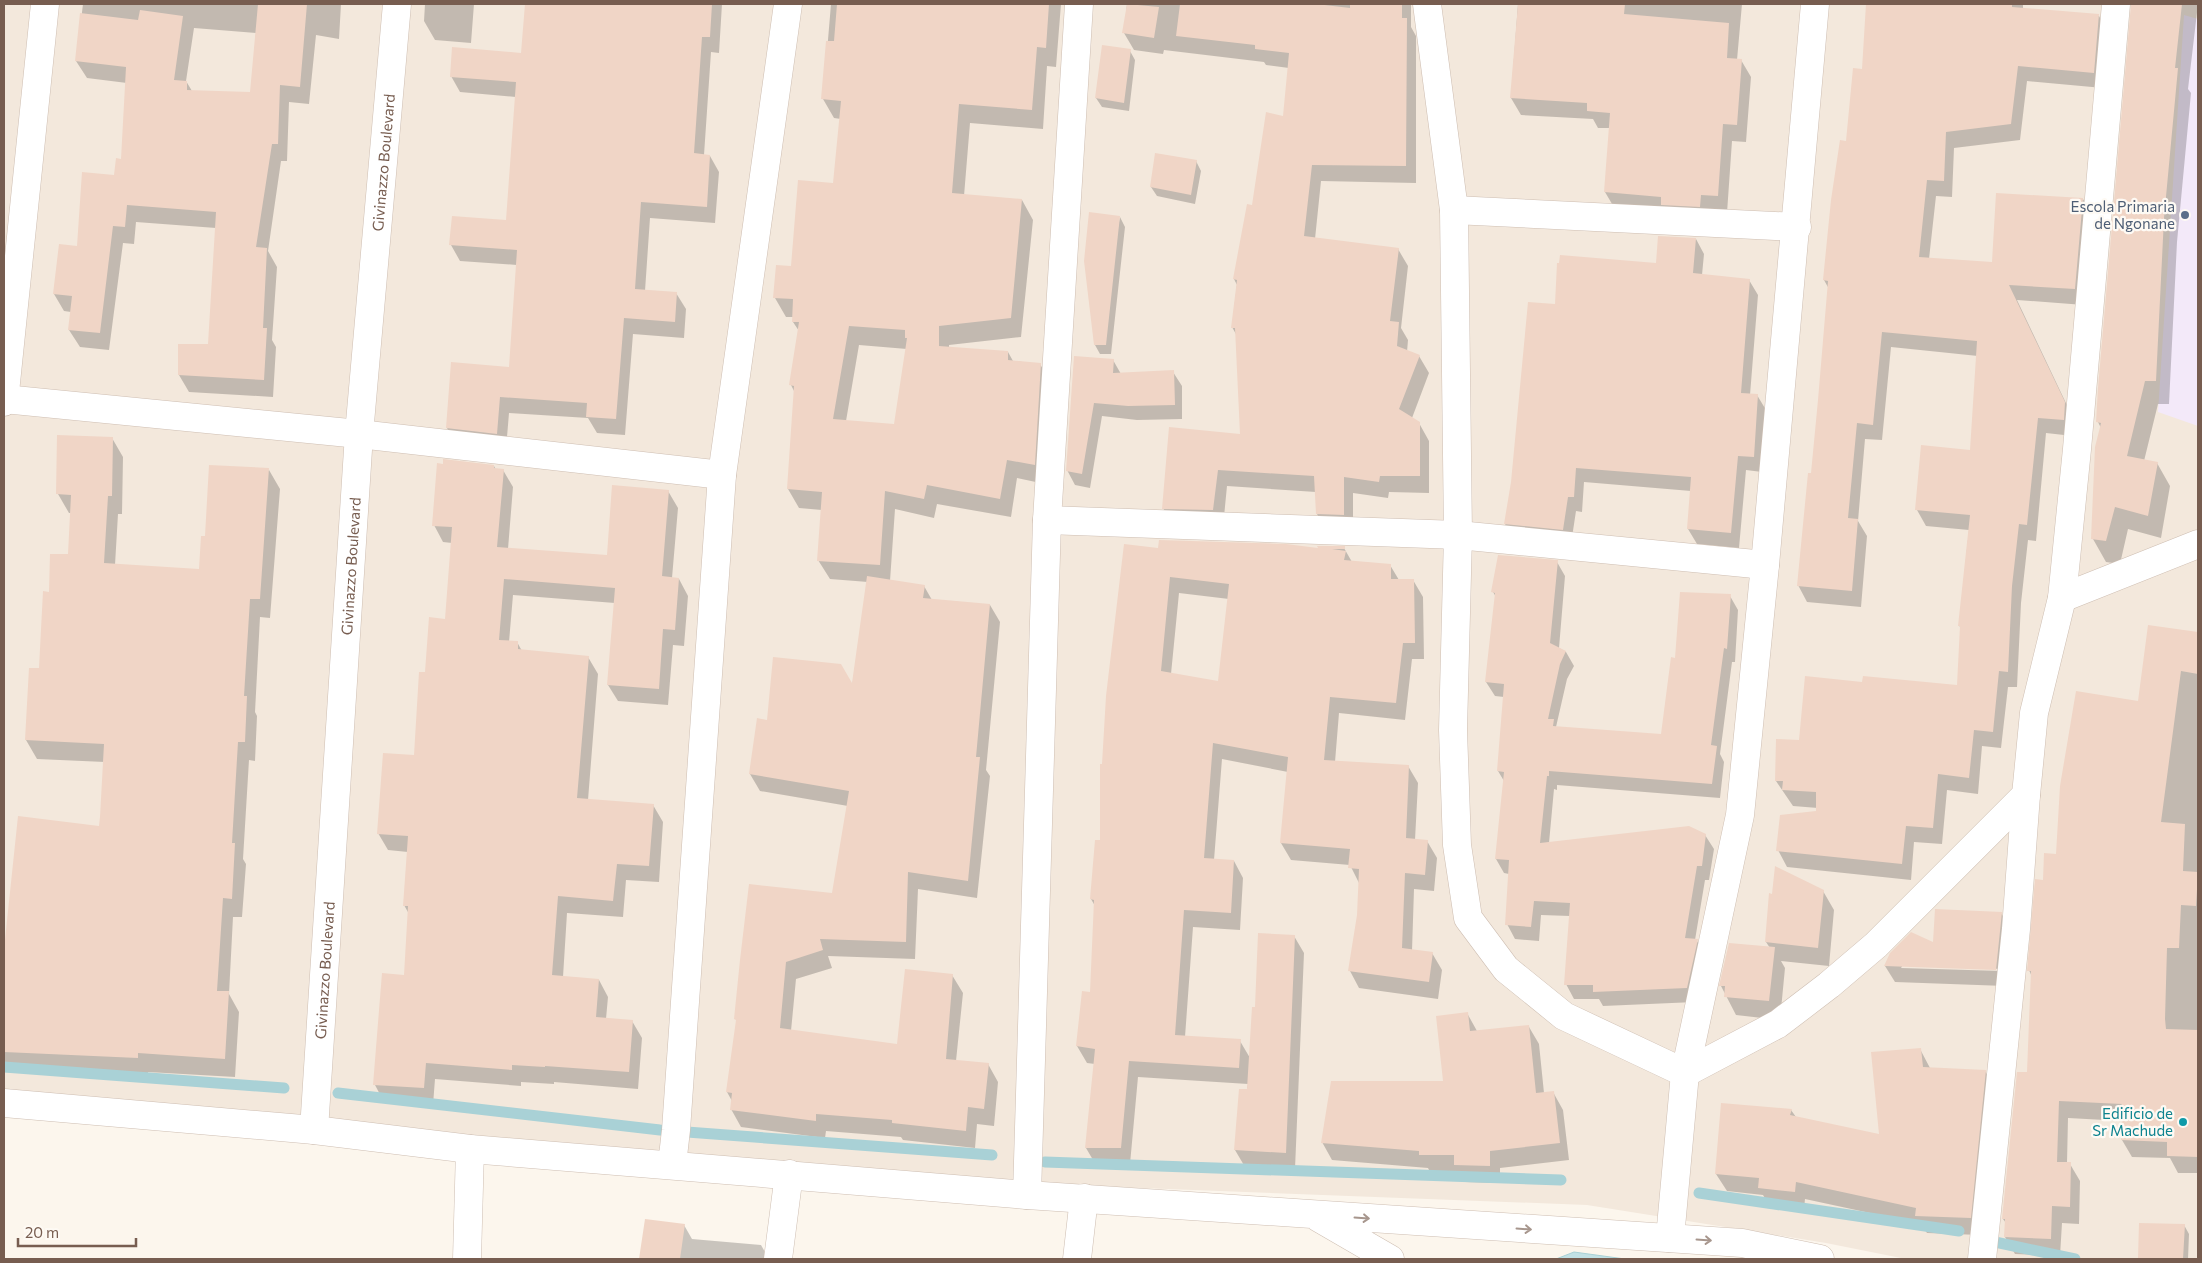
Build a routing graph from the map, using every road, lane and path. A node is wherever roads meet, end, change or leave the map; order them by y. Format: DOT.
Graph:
graph roads {
  1 [pos="45,4"];
  2 [pos="397,4"];
  3 [pos="788,4"];
  4 [pos="1079,4"];
  5 [pos="1427,4"];
  6 [pos="1815,4"];
  7 [pos="2116,4"];
  8 [pos="1454,210"];
  9 [pos="1797,227"];
  10 [pos="4,400"];
  11 [pos="359,434"];
  12 [pos="722,475"];
  13 [pos="1047,520"];
  14 [pos="1458,535"];
  15 [pos="2198,544"];
  16 [pos="1765,565"];
  17 [pos="2062,598"];
  18 [pos="2026,795"];
  19 [pos="1685,1073"];
  20 [pos="4,1103"];
  21 [pos="314,1130"];
  22 [pos="470,1149"];
  23 [pos="672,1165"];
  24 [pos="789,1174"];
  25 [pos="1027,1195"];
  26 [pos="1084,1198"];
  27 [pos="1313,1215"];
  28 [pos="1670,1238"];
  29 [pos="1746,1251"];
  30 [pos="467,1259"];
  31 [pos="778,1259"];
  32 [pos="1077,1259"];
  33 [pos="1390,1259"];
  34 [pos="1820,1259"];
  35 [pos="1982,1259"];
  1 -- 10 [label="street"];
  2 -- 11 [label="street, Givinazzo Boulevard"];
  3 -- 12 [label="street"];
  4 -- 13 [label="street"];
  5 -- 8 [label="street"];
  6 -- 9 [label="street"];
  7 -- 17 [label="street"];
  8 -- 9 [label="street"];
  8 -- 14 [label="street"];
  9 -- 16 [label="street"];
  10 -- 11 [label="street"];
  11 -- 12 [label="street"];
  11 -- 21 [label="street, Givinazzo Boulevard"];
  12 -- 23 [label="street"];
  13 -- 14 [label="street"];
  13 -- 25 [label="street"];
  14 -- 16 [label="street"];
  14 -- 19 [label="street"];
  15 -- 17 [label="street"];
  16 -- 19 [label="street"];
  17 -- 18 [label="street"];
  18 -- 19 [label="street"];
  18 -- 35 [label="street"];
  19 -- 28 [label="street"];
  20 -- 21 [label="street"];
  21 -- 22 [label="street"];
  22 -- 23 [label="street"];
  22 -- 30 [label="street"];
  23 -- 24 [label="street"];
  24 -- 25 [label="street"];
  24 -- 31 [label="street"];
  25 -- 26 [label="street"];
  26 -- 27 [label="street"];
  26 -- 32 [label="street"];
  27 -- 28 [label="street, one-way"];
  27 -- 33 [label="street"];
  28 -- 29 [label="street, one-way"];
  29 -- 34 [label="street"];
}
